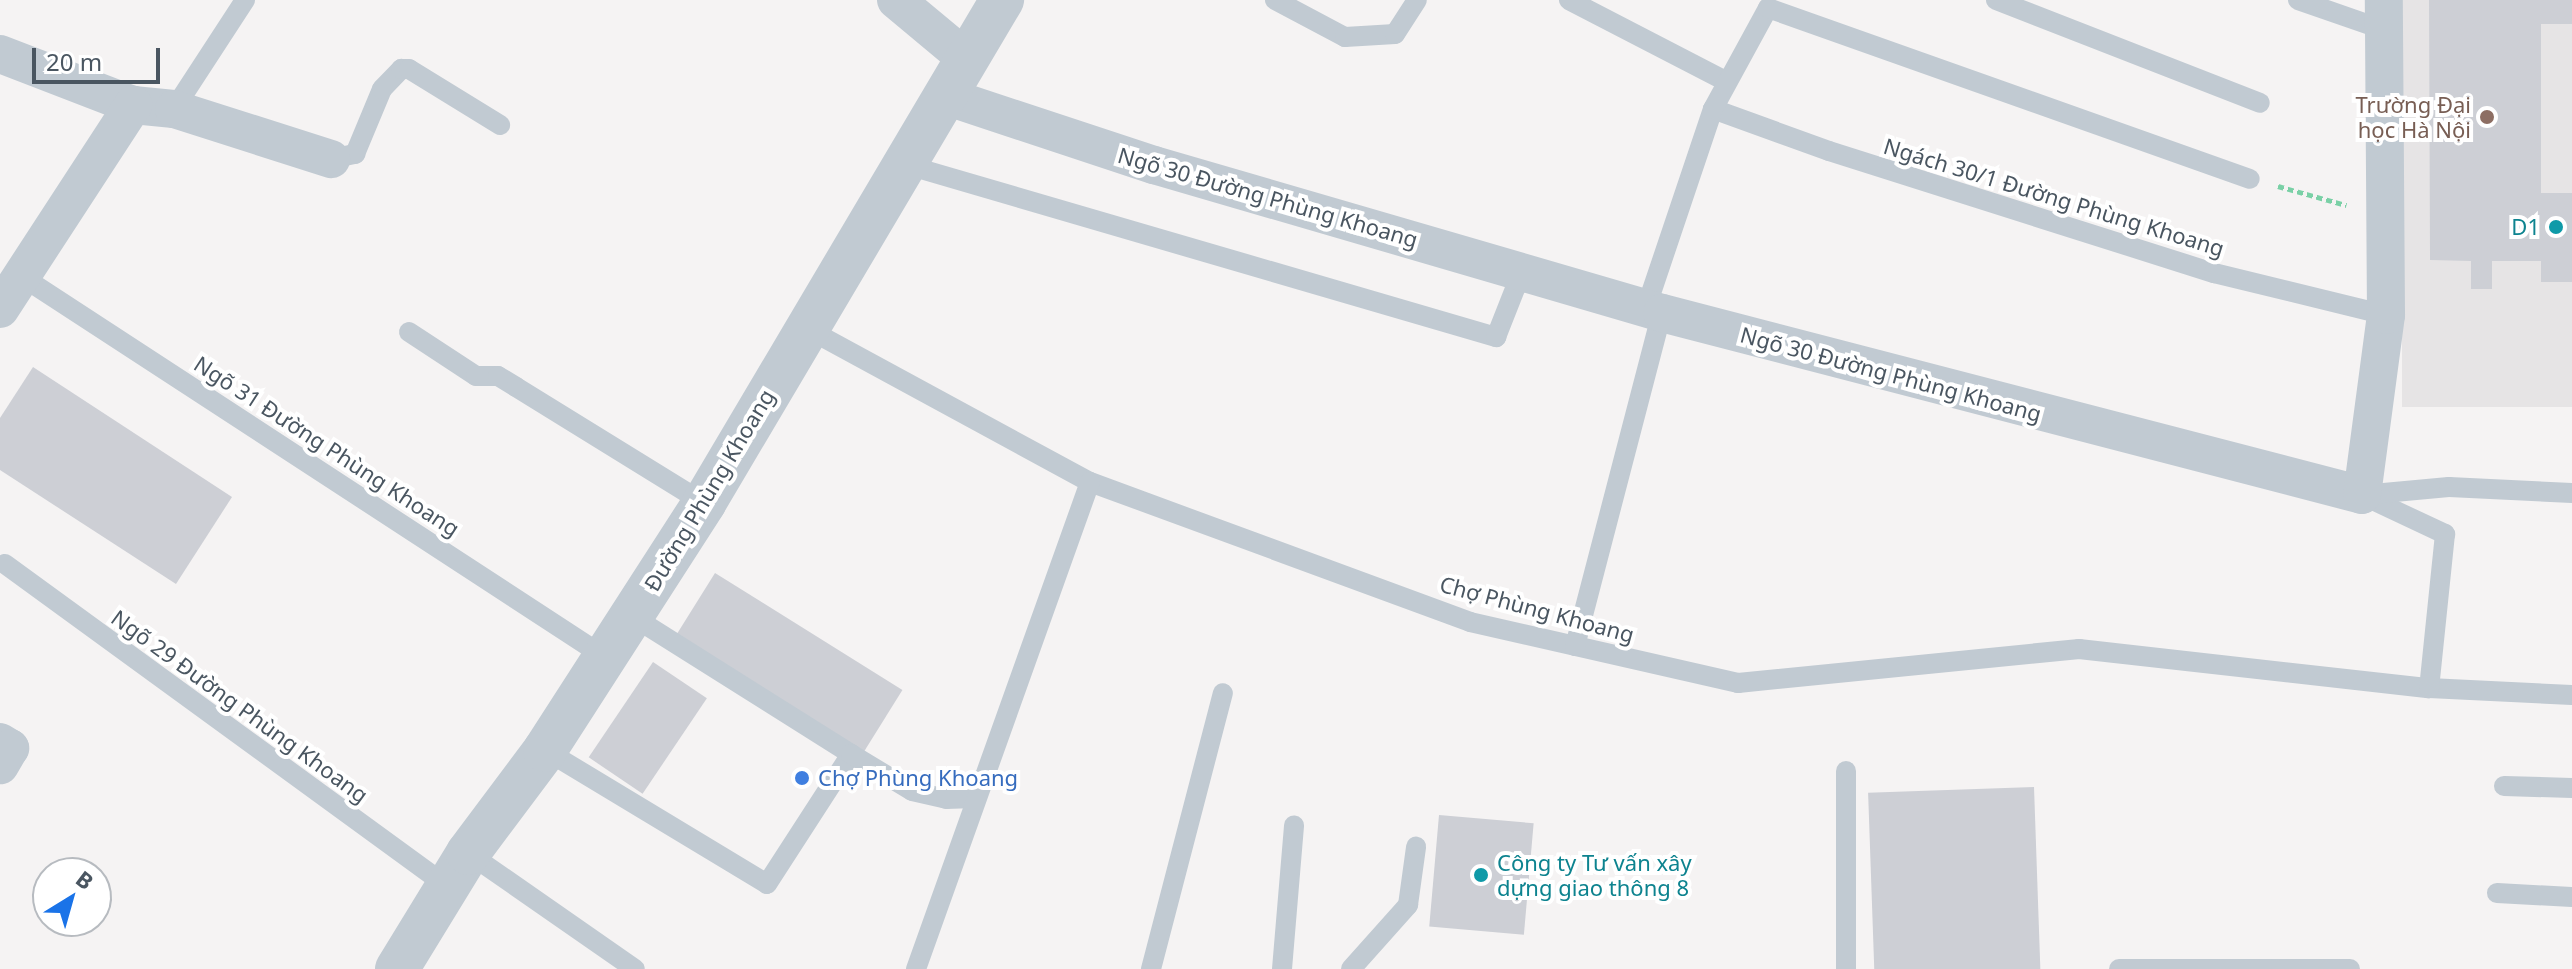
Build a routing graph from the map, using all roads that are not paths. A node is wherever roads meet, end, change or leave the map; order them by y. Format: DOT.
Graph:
graph roads {
  1 [pos="245,0"];
  2 [pos="896,0"];
  3 [pos="1002,0"];
  4 [pos="1275,0"];
  5 [pos="1417,0"];
  6 [pos="1569,0"];
  7 [pos="1996,0"];
  8 [pos="2298,0"];
  9 [pos="2021,5"];
  10 [pos="2384,15"];
  11 [pos="0,54"];
  12 [pos="958,79"];
  13 [pos="1725,81"];
  14 [pos="2260,103"];
  15 [pos="133,105"];
  16 [pos="174,109"];
  17 [pos="1713,109"];
  18 [pos="500,125"];
  19 [pos="331,159"];
  20 [pos="907,165"];
  21 [pos="2250,179"];
  22 [pos="1522,271"];
  23 [pos="21,276"];
  24 [pos="0,309"];
  25 [pos="1654,310"];
  26 [pos="2386,315"];
  27 [pos="806,328"];
  28 [pos="409,332"];
  29 [pos="1090,482"];
  30 [pos="2572,493"];
  31 [pos="2362,495"];
  32 [pos="704,503"];
  33 [pos="5,564"];
  34 [pos="632,616"];
  35 [pos="1575,646"];
  36 [pos="605,657"];
  37 [pos="2429,688"];
  38 [pos="1223,693"];
  39 [pos="2572,695"];
  40 [pos="0,742"];
  41 [pos="545,750"];
  42 [pos="851,754"];
  43 [pos="0,765"];
  44 [pos="1846,771"];
  45 [pos="2504,786"];
  46 [pos="2572,788"];
  47 [pos="975,798"];
  48 [pos="1294,826"];
  49 [pos="1416,847"];
  50 [pos="458,870"];
  51 [pos="2497,893"];
  52 [pos="2572,897"];
  53 [pos="397,969"];
  54 [pos="635,969"];
  55 [pos="916,969"];
  56 [pos="1151,969"];
  57 [pos="1282,969"];
  58 [pos="1351,969"];
  59 [pos="1846,969"];
  60 [pos="2119,969"];
  61 [pos="2350,969"];
  1 -- 16 [label="lane"];
  2 -- 12 [label="street"];
  3 -- 12 [label="street, Đường Phùng Khoang"];
  4 -- 5 [label="lane"];
  6 -- 13 [label="lane"];
  7 -- 9 [label="lane"];
  8 -- 10 [label="lane"];
  9 -- 14 [label="lane"];
  10 -- 26 [label="street"];
  11 -- 15 [label="street"];
  12 -- 20 [label="street, Đường Phùng Khoang"];
  12 -- 22 [label="street, Ngõ 30 Đường Phùng Khoang"];
  13 -- 17 [label="lane"];
  13 -- 21 [label="lane"];
  15 -- 16 [label="street"];
  15 -- 23 [label="street"];
  16 -- 19 [label="street"];
  17 -- 25 [label="lane"];
  17 -- 26 [label="lane, Ngách 30/1 Đường Phùng Khoang"];
  18 -- 19 [label="lane"];
  20 -- 22 [label="lane"];
  20 -- 27 [label="street, Đường Phùng Khoang"];
  22 -- 25 [label="street, Ngõ 30 Đường Phùng Khoang"];
  23 -- 24 [label="street"];
  23 -- 36 [label="lane, Ngõ 31 Đường Phùng Khoang"];
  25 -- 31 [label="street, Ngõ 30 Đường Phùng Khoang"];
  25 -- 35 [label="lane"];
  26 -- 31 [label="street"];
  27 -- 29 [label="lane, Chợ Phùng Khoang"];
  27 -- 32 [label="street, Đường Phùng Khoang"];
  28 -- 32 [label="lane"];
  29 -- 35 [label="lane, Chợ Phùng Khoang"];
  29 -- 47 [label="lane"];
  30 -- 31 [label="lane"];
  31 -- 37 [label="lane"];
  32 -- 34 [label="street, Đường Phùng Khoang"];
  33 -- 50 [label="lane, Ngõ 29 Đường Phùng Khoang"];
  34 -- 36 [label="street, Đường Phùng Khoang"];
  34 -- 42 [label="lane"];
  35 -- 37 [label="lane, Chợ Phùng Khoang"];
  36 -- 41 [label="street, Đường Phùng Khoang"];
  37 -- 39 [label="lane, Chợ Phùng Khoang"];
  38 -- 56 [label="lane"];
  40 -- 43 [label="street"];
  41 -- 42 [label="lane"];
  41 -- 50 [label="street, Đường Phùng Khoang"];
  42 -- 47 [label="lane"];
  44 -- 59 [label="lane"];
  45 -- 46 [label="lane"];
  47 -- 55 [label="lane"];
  48 -- 57 [label="lane"];
  49 -- 58 [label="lane"];
  50 -- 53 [label="street, Đường Phùng Khoang"];
  50 -- 54 [label="lane, Ngõ 29 Đường Phùng Khoang"];
  51 -- 52 [label="lane"];
  60 -- 61 [label="lane"];
}
